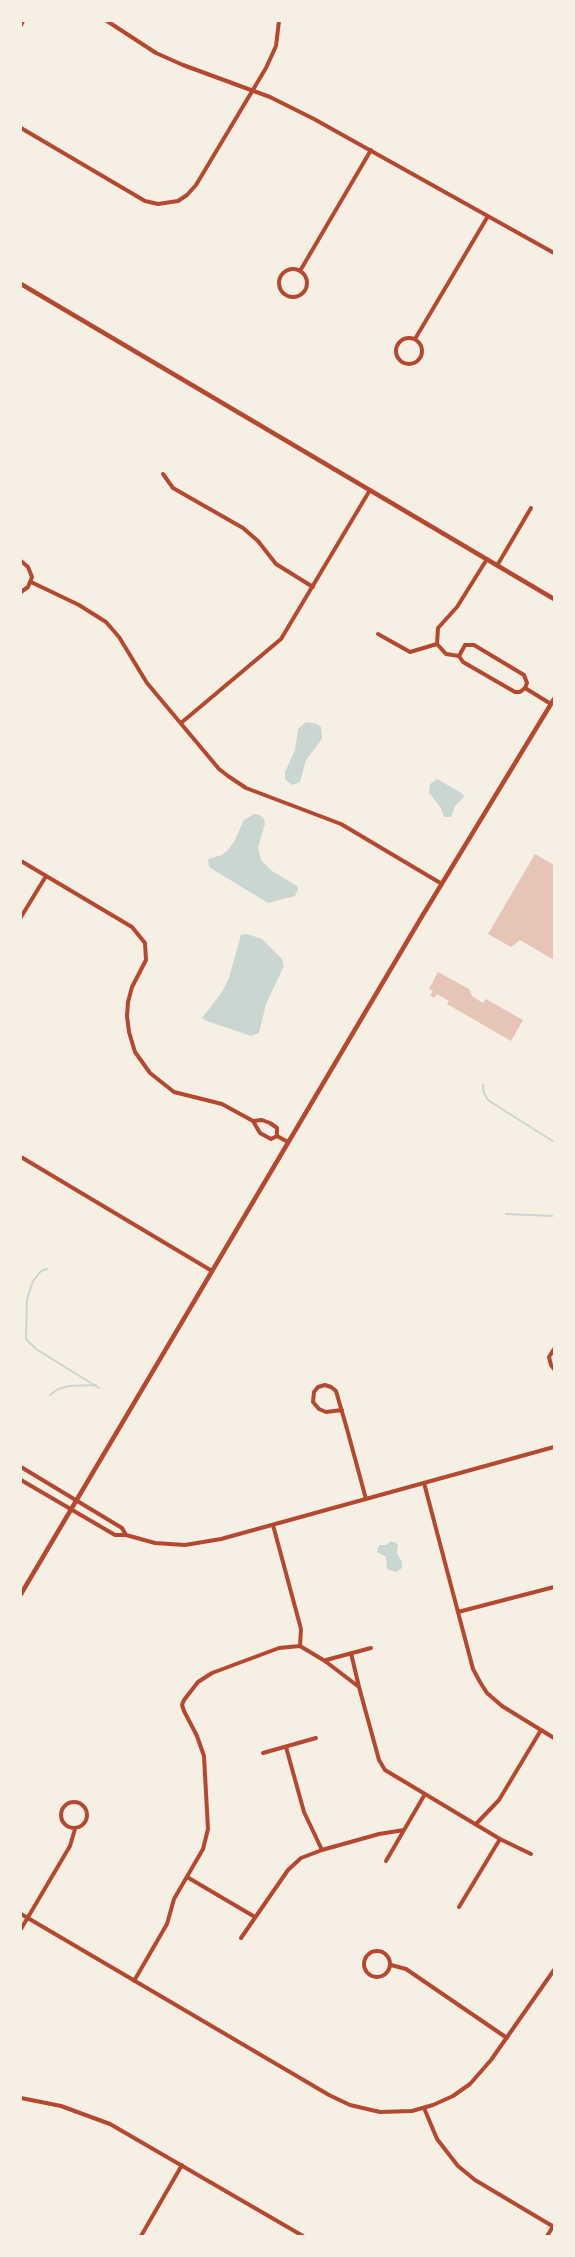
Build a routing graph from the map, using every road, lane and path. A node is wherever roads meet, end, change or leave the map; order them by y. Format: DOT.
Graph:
graph roads {
  1 [pos="106,21"];
  2 [pos="279,21"];
  3 [pos="253,90"];
  4 [pos="21,128"];
  5 [pos="371,150"];
  6 [pos="488,216"];
  7 [pos="554,253"];
  8 [pos="300,271"];
  9 [pos="21,284"];
  10 [pos="415,339"];
  11 [pos="163,474"];
  12 [pos="370,489"];
  13 [pos="531,508"];
  14 [pos="488,558"];
  15 [pos="21,561"];
  16 [pos="498,564"];
  17 [pos="31,582"];
  18 [pos="313,587"];
  19 [pos="21,592"];
  20 [pos="554,599"];
  21 [pos="378,634"];
  22 [pos="437,644"];
  23 [pos="459,656"];
  24 [pos="525,688"];
  25 [pos="553,702"];
  26 [pos="181,723"];
  27 [pos="21,861"];
  28 [pos="46,876"];
  29 [pos="442,884"];
  30 [pos="21,917"];
  31 [pos="253,1120"];
  32 [pos="277,1136"];
  33 [pos="288,1142"];
  34 [pos="21,1157"];
  35 [pos="212,1270"];
  36 [pos="554,1349"];
  37 [pos="554,1369"];
  38 [pos="342,1410"];
  39 [pos="554,1447"];
  40 [pos="21,1467"];
  41 [pos="21,1480"];
  42 [pos="424,1483"];
  43 [pos="366,1499"];
  44 [pos="76,1501"];
  45 [pos="71,1510"];
  46 [pos="273,1525"];
  47 [pos="126,1535"];
  48 [pos="554,1587"];
  49 [pos="21,1594"];
  50 [pos="458,1612"];
  51 [pos="300,1646"];
  52 [pos="371,1648"];
  53 [pos="351,1653"];
  54 [pos="325,1660"];
  55 [pos="359,1687"];
  56 [pos="541,1730"];
  57 [pos="316,1738"];
  58 [pos="554,1738"];
  59 [pos="286,1747"];
  60 [pos="263,1753"];
  61 [pos="425,1794"];
  62 [pos="476,1824"];
  63 [pos="75,1829"];
  64 [pos="404,1830"];
  65 [pos="500,1839"];
  66 [pos="322,1850"];
  67 [pos="531,1854"];
  68 [pos="386,1861"];
  69 [pos="187,1877"];
  70 [pos="459,1907"];
  71 [pos="21,1914"];
  72 [pos="255,1917"];
  73 [pos="28,1918"];
  74 [pos="21,1929"];
  75 [pos="241,1938"];
  76 [pos="391,1965"];
  77 [pos="554,1970"];
  78 [pos="134,1981"];
  79 [pos="507,2038"];
  80 [pos="21,2098"];
  81 [pos="424,2108"];
  82 [pos="182,2165"];
  83 [pos="554,2226"];
  84 [pos="141,2236"];
  85 [pos="303,2236"];
  86 [pos="547,2236"];
  1 -- 3 [label="street"];
  2 -- 3 [label="street"];
  3 -- 4 [label="street"];
  3 -- 5 [label="street"];
  5 -- 6 [label="street"];
  5 -- 8 [label="street"];
  6 -- 7 [label="street"];
  6 -- 10 [label="street"];
  8 -- 8 [label="street"];
  9 -- 12 [label="street"];
  10 -- 10 [label="street"];
  11 -- 18 [label="street"];
  12 -- 14 [label="street"];
  12 -- 18 [label="street"];
  13 -- 16 [label="street"];
  14 -- 16 [label="street"];
  14 -- 22 [label="street"];
  15 -- 17 [label="street"];
  16 -- 20 [label="street"];
  17 -- 19 [label="street"];
  17 -- 26 [label="street"];
  18 -- 26 [label="street"];
  21 -- 22 [label="street"];
  22 -- 23 [label="street"];
  23 -- 24 [label="street"];
  23 -- 24 [label="street"];
  24 -- 25 [label="street"];
  25 -- 29 [label="street"];
  26 -- 29 [label="street"];
  27 -- 28 [label="street"];
  28 -- 30 [label="street"];
  28 -- 31 [label="street"];
  29 -- 33 [label="street"];
  31 -- 32 [label="street"];
  31 -- 32 [label="street"];
  32 -- 33 [label="street"];
  33 -- 35 [label="street"];
  34 -- 35 [label="street"];
  35 -- 44 [label="street"];
  36 -- 37 [label="street"];
  38 -- 38 [label="street"];
  38 -- 43 [label="street"];
  39 -- 42 [label="street"];
  40 -- 44 [label="street"];
  41 -- 45 [label="street"];
  42 -- 43 [label="street"];
  42 -- 50 [label="street"];
  43 -- 46 [label="street"];
  44 -- 45 [label="street"];
  44 -- 47 [label="street"];
  45 -- 47 [label="street"];
  45 -- 49 [label="street"];
  46 -- 47 [label="street"];
  46 -- 51 [label="street"];
  48 -- 50 [label="street"];
  50 -- 56 [label="street"];
  51 -- 54 [label="street"];
  51 -- 69 [label="street"];
  52 -- 53 [label="street"];
  53 -- 54 [label="street"];
  53 -- 55 [label="street"];
  54 -- 55 [label="street"];
  55 -- 61 [label="street"];
  56 -- 58 [label="street"];
  56 -- 62 [label="street"];
  57 -- 59 [label="street"];
  59 -- 60 [label="street"];
  59 -- 66 [label="street"];
  61 -- 62 [label="street"];
  61 -- 64 [label="street"];
  62 -- 65 [label="street"];
  63 -- 63 [label="street"];
  63 -- 73 [label="street"];
  64 -- 66 [label="street"];
  64 -- 68 [label="street"];
  65 -- 67 [label="street"];
  65 -- 70 [label="street"];
  66 -- 72 [label="street"];
  69 -- 72 [label="street"];
  69 -- 78 [label="street"];
  71 -- 73 [label="street"];
  72 -- 75 [label="street"];
  73 -- 74 [label="street"];
  73 -- 78 [label="street"];
  76 -- 76 [label="street"];
  76 -- 79 [label="street"];
  77 -- 79 [label="street"];
  78 -- 81 [label="street"];
  79 -- 81 [label="street"];
  80 -- 82 [label="street"];
  81 -- 83 [label="street"];
  82 -- 84 [label="street"];
  82 -- 85 [label="street"];
  83 -- 86 [label="street"];
}
